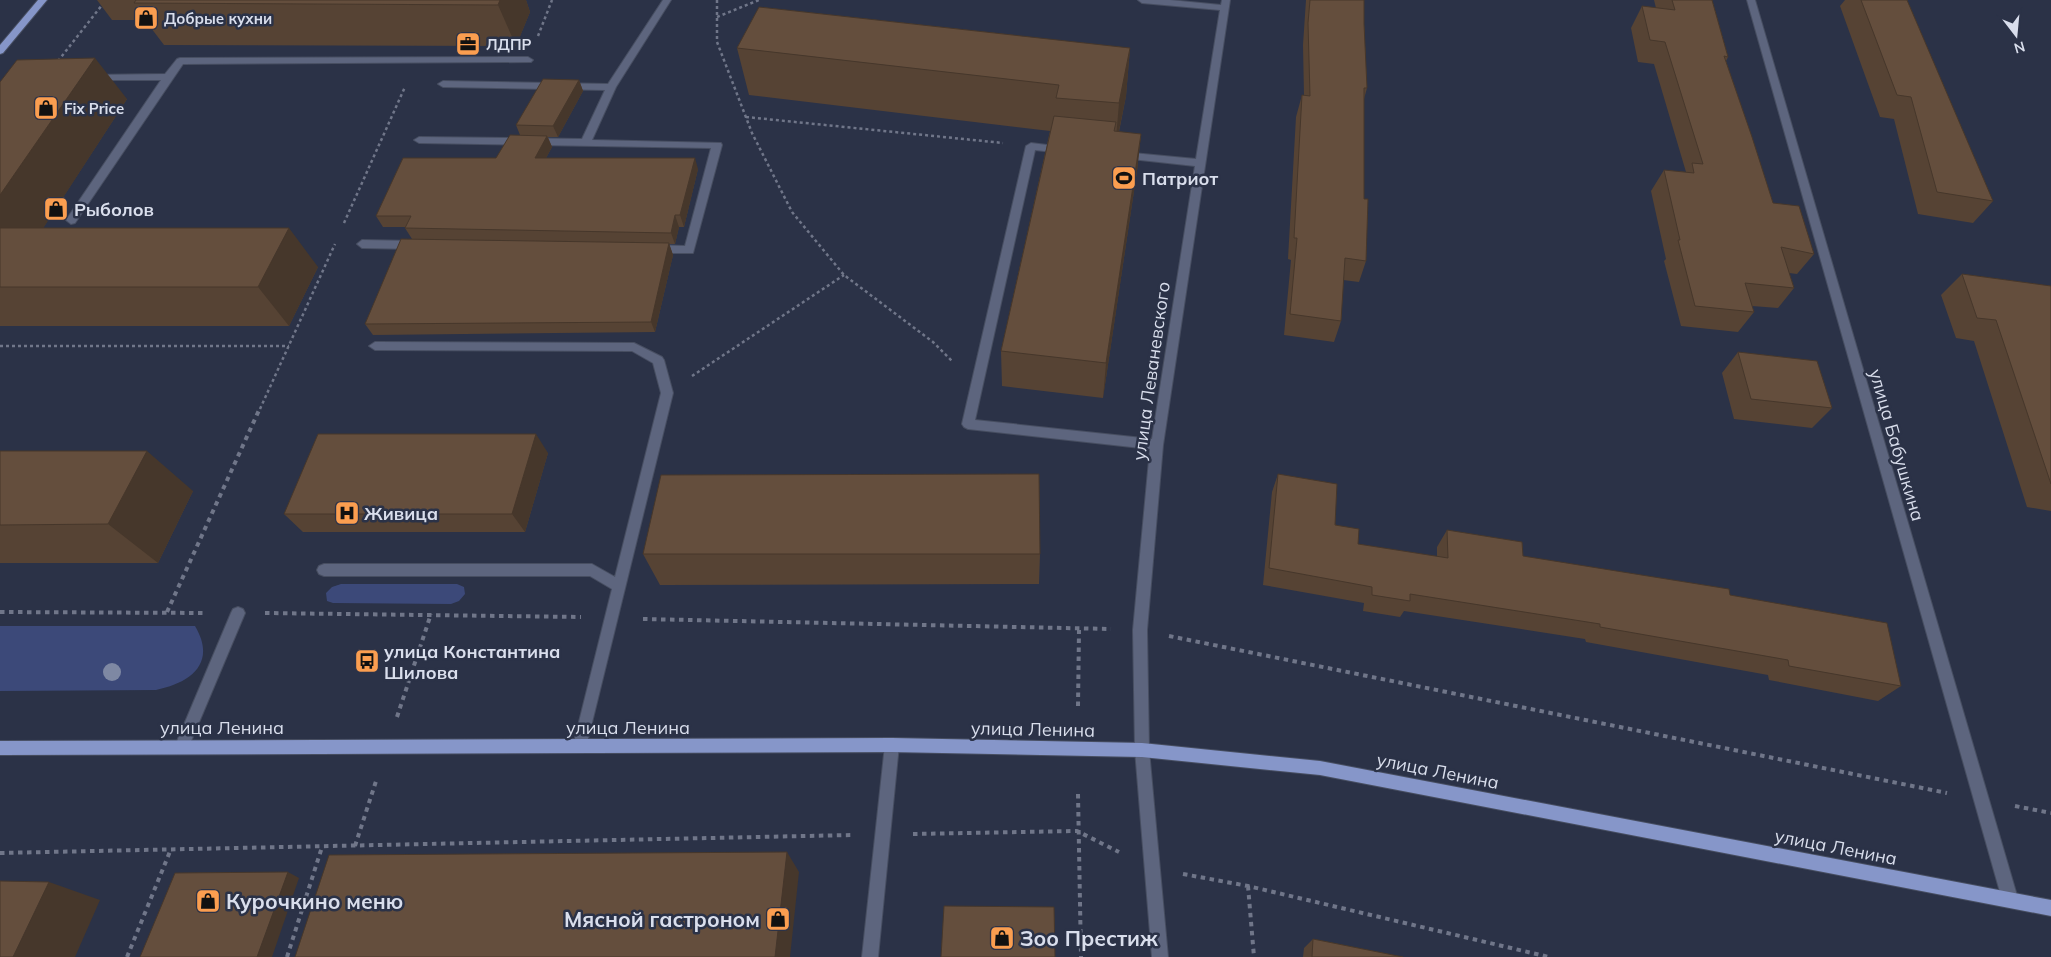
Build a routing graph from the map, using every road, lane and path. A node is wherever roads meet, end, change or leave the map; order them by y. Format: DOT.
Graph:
graph roads {
  1 [pos="43,0"];
  2 [pos="106,0"];
  3 [pos="552,0"];
  4 [pos="667,0"];
  5 [pos="717,0"];
  6 [pos="758,0"];
  7 [pos="1142,0"];
  8 [pos="1751,0"];
  9 [pos="1226,4"];
  10 [pos="717,17"];
  11 [pos="0,51"];
  12 [pos="417,60"];
  13 [pos="528,60"];
  14 [pos="58,62"];
  15 [pos="83,77"];
  16 [pos="168,77"];
  17 [pos="443,84"];
  18 [pos="611,87"];
  19 [pos="746,117"];
  20 [pos="419,140"];
  21 [pos="584,143"];
  22 [pos="1031,146"];
  23 [pos="1079,151"];
  24 [pos="1107,154"];
  25 [pos="1201,163"];
  26 [pos="71,220"];
  27 [pos="341,230"];
  28 [pos="337,239"];
  29 [pos="362,244"];
  30 [pos="421,245"];
  31 [pos="648,249"];
  32 [pos="844,275"];
  33 [pos="0,346"];
  34 [pos="289,346"];
  35 [pos="375,346"];
  36 [pos="976,386"];
  37 [pos="667,392"];
  38 [pos="1157,446"];
  39 [pos="324,570"];
  40 [pos="619,586"];
  41 [pos="0,612"];
  42 [pos="167,612"];
  43 [pos="238,613"];
  44 [pos="611,618"];
  45 [pos="1079,630"];
  46 [pos="1140,630"];
  47 [pos="1078,706"];
  48 [pos="892,745"];
  49 [pos="182,746"];
  50 [pos="580,746"];
  51 [pos="0,748"];
  52 [pos="1142,750"];
  53 [pos="1078,794"];
  54 [pos="1982,800"];
  55 [pos="2051,813"];
  56 [pos="1077,831"];
  57 [pos="881,835"];
  58 [pos="322,847"];
  59 [pos="171,849"];
  60 [pos="0,853"];
  61 [pos="1153,869"];
  62 [pos="1248,886"];
  63 [pos="2010,899"];
  64 [pos="2051,908"];
  65 [pos="127,957"];
  66 [pos="287,957"];
  67 [pos="870,957"];
  68 [pos="1081,957"];
  69 [pos="1160,957"];
  70 [pos="1254,957"];
  71 [pos="1549,957"];
  1 -- 11 [label="main road"];
  2 -- 14 [label="path"];
  3 -- 13 [label="path"];
  4 -- 18 [label="street"];
  5 -- 10 [label="path"];
  6 -- 10 [label="path"];
  7 -- 9 [label="street"];
  8 -- 54 [label="street, улица Бабушкина"];
  9 -- 25 [label="street, улица Леваневского"];
  10 -- 19 [label="path"];
  12 -- 13 [label="street"];
  12 -- 16 [label="street"];
  12 -- 27 [label="path"];
  15 -- 16 [label="street"];
  16 -- 26 [label="street"];
  17 -- 18 [label="street"];
  18 -- 21 [label="street"];
  19 -- 22 [label="path"];
  19 -- 32 [label="path"];
  20 -- 21 [label="street"];
  21 -- 31 [label="street"];
  22 -- 23 [label="street"];
  22 -- 36 [label="street"];
  24 -- 25 [label="street"];
  25 -- 38 [label="street, улица Леваневского"];
  28 -- 34 [label="path"];
  29 -- 30 [label="street"];
  32 -- 36 [label="path"];
  32 -- 37 [label="path"];
  33 -- 34 [label="path"];
  34 -- 42 [label="path"];
  35 -- 37 [label="street"];
  36 -- 38 [label="street"];
  37 -- 40 [label="street"];
  38 -- 46 [label="street, улица Леваневского"];
  39 -- 40 [label="street"];
  40 -- 44 [label="street"];
  41 -- 42 [label="path"];
  42 -- 43 [label="path"];
  43 -- 44 [label="path"];
  43 -- 49 [label="street"];
  44 -- 45 [label="path"];
  44 -- 50 [label="street"];
  45 -- 46 [label="path"];
  45 -- 47 [label="path"];
  46 -- 52 [label="street, улица Леваневского"];
  46 -- 54 [label="path"];
  48 -- 50 [label="main road, улица Ленина"];
  48 -- 52 [label="main road, улица Ленина"];
  48 -- 57 [label="street"];
  49 -- 50 [label="main road, улица Ленина"];
  49 -- 51 [label="main road, улица Ленина"];
  52 -- 61 [label="street, улица Леваневского"];
  52 -- 63 [label="main road, улица Ленина"];
  53 -- 56 [label="path"];
  54 -- 55 [label="path"];
  54 -- 63 [label="street, улица Бабушкина"];
  56 -- 57 [label="path"];
  56 -- 61 [label="path"];
  56 -- 68 [label="path"];
  57 -- 58 [label="path"];
  57 -- 67 [label="street"];
  58 -- 59 [label="path"];
  58 -- 66 [label="path"];
  59 -- 60 [label="path"];
  59 -- 65 [label="path"];
  61 -- 62 [label="path"];
  61 -- 69 [label="street, улица Леваневского"];
  62 -- 70 [label="path"];
  62 -- 71 [label="path"];
  63 -- 64 [label="main road, улица Ленина"];
}
